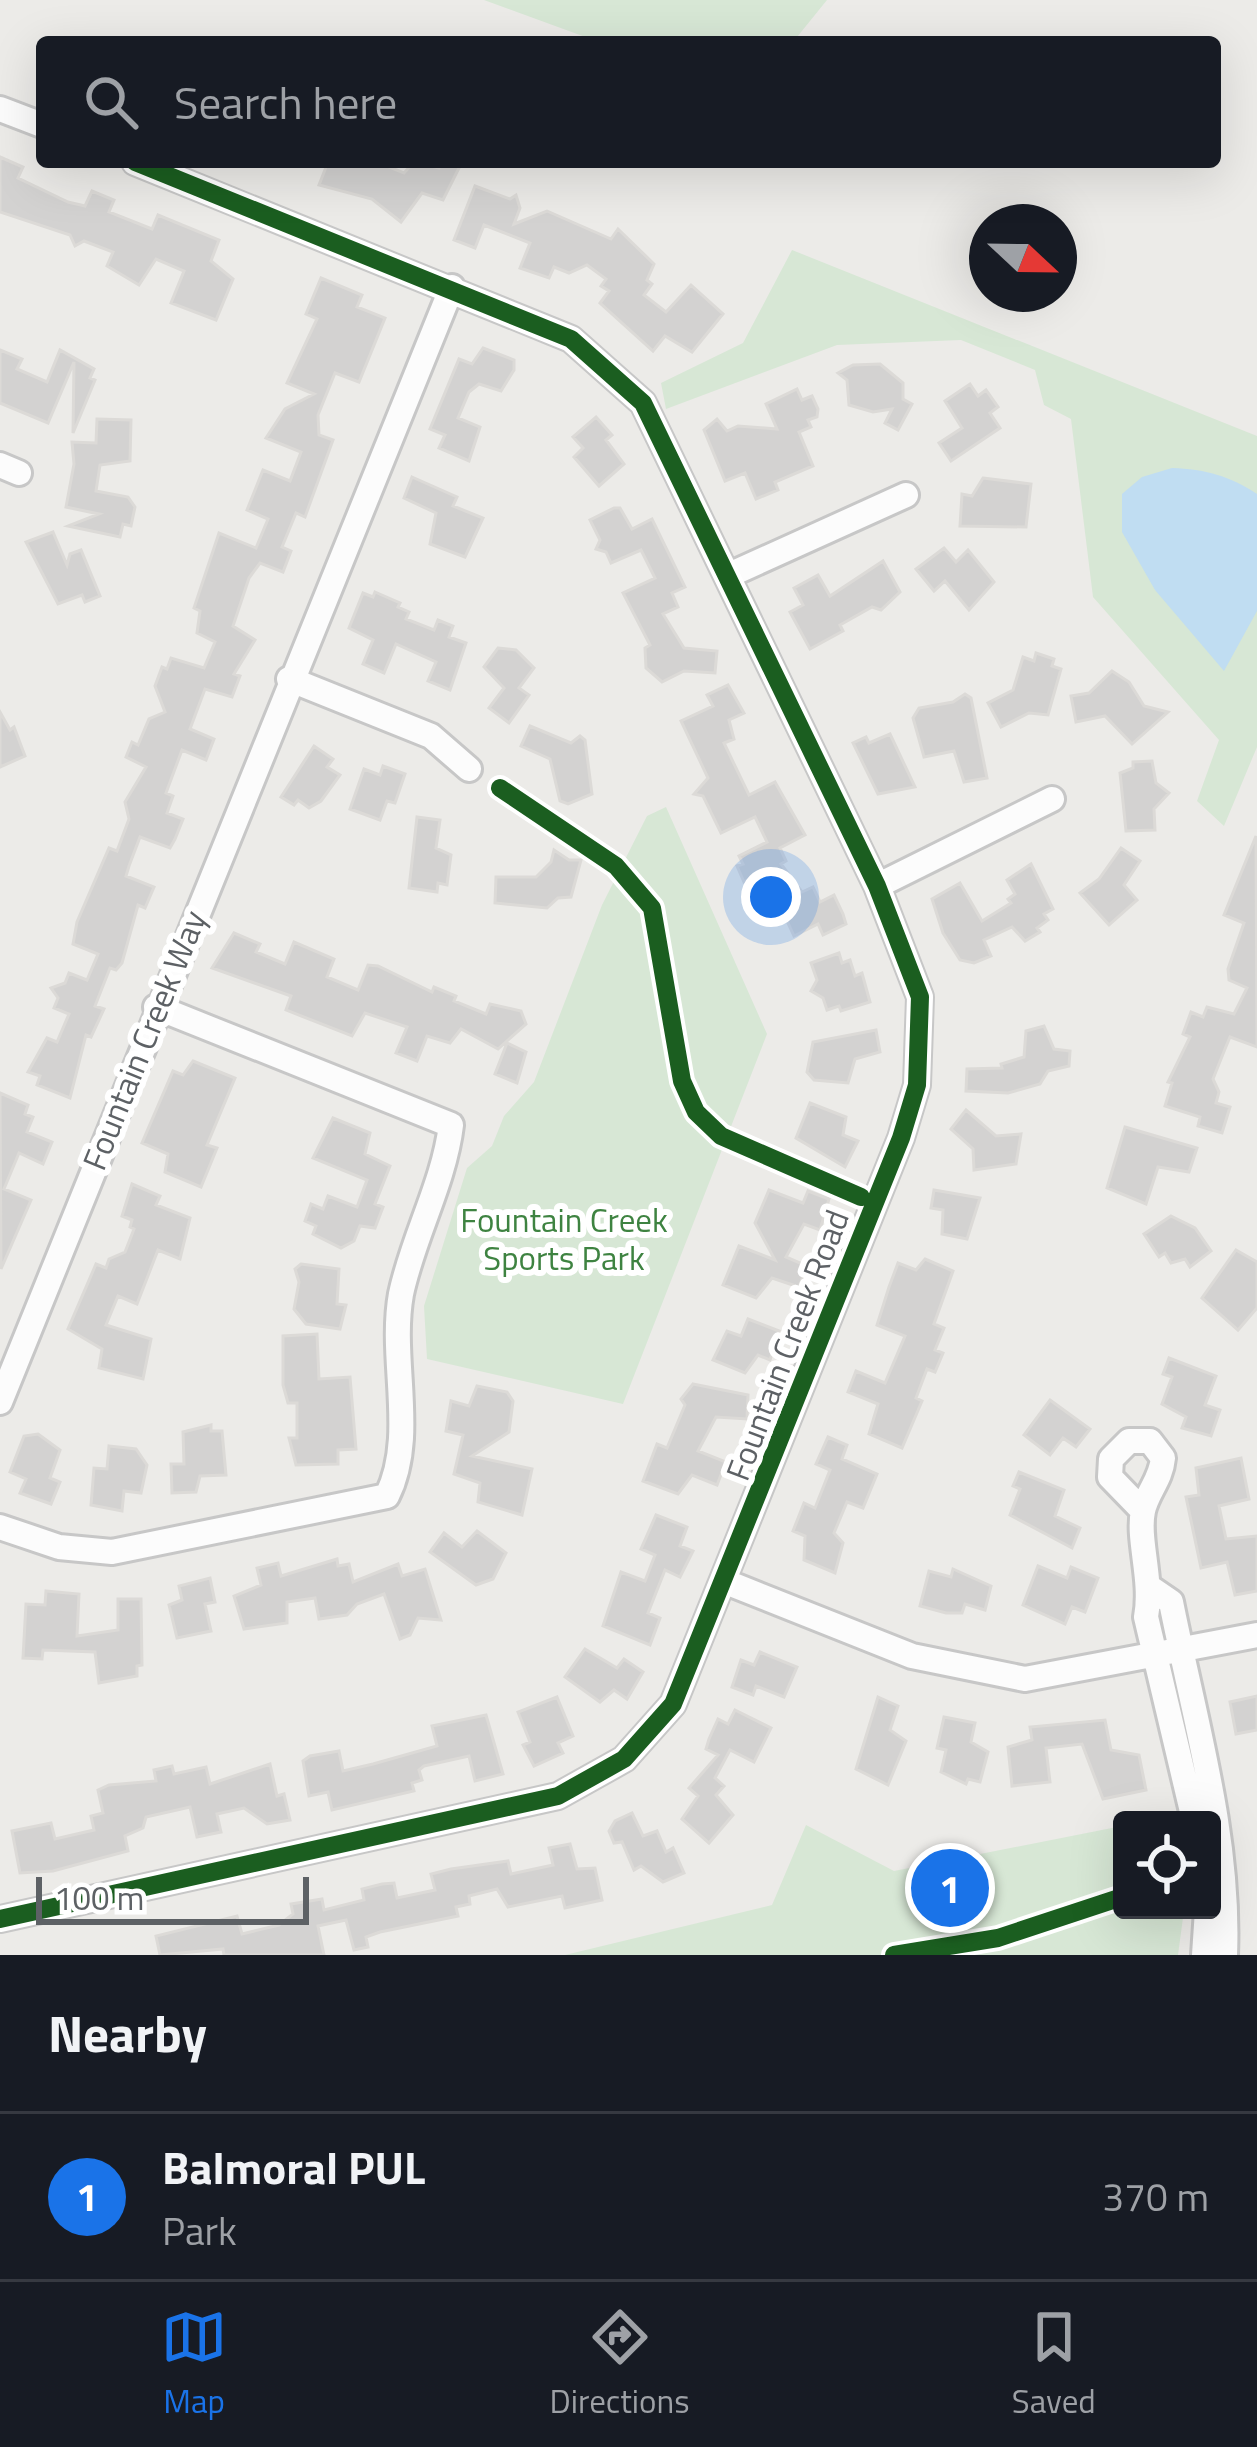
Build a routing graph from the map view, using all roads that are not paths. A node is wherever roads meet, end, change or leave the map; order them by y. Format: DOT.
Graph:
graph roads {
  1 [pos="0,109"];
  2 [pos="36,123"];
  3 [pos="150,168"];
  4 [pos="452,287"];
  5 [pos="906,495"];
  6 [pos="728,576"];
  7 [pos="289,679"];
  8 [pos="469,770"];
  9 [pos="1052,799"];
  10 [pos="877,886"];
  11 [pos="156,1007"];
  12 [pos="0,1402"];
  13 [pos="1143,1511"];
  14 [pos="0,1527"];
  15 [pos="726,1582"];
  16 [pos="1151,1589"];
  17 [pos="1257,1635"];
  18 [pos="1181,1653"];
  19 [pos="1154,1657"];
  20 [pos="1192,1811"];
  21 [pos="0,1919"];
  22 [pos="1206,1919"];
  23 [pos="1204,1955"];
  24 [pos="1225,1955"];
  1 -- 2 [label="street"];
  3 -- 4 [label="street, Fountain Creek Road"];
  4 -- 6 [label="street, Fountain Creek Road"];
  4 -- 7 [label="street, Fountain Creek Way"];
  5 -- 6 [label="street"];
  6 -- 10 [label="street, Fountain Creek Road"];
  7 -- 8 [label="street"];
  7 -- 11 [label="street, Fountain Creek Way"];
  9 -- 10 [label="street"];
  10 -- 15 [label="street, Fountain Creek Road"];
  11 -- 12 [label="street, Fountain Creek Way"];
  11 -- 14 [label="street"];
  13 -- 16 [label="street"];
  15 -- 19 [label="street"];
  15 -- 21 [label="street, Fountain Creek Road"];
  16 -- 18 [label="street"];
  16 -- 19 [label="street"];
  17 -- 18 [label="street"];
  18 -- 19 [label="street"];
  18 -- 24 [label="street"];
  19 -- 20 [label="street"];
  22 -- 23 [label="street"];
}
